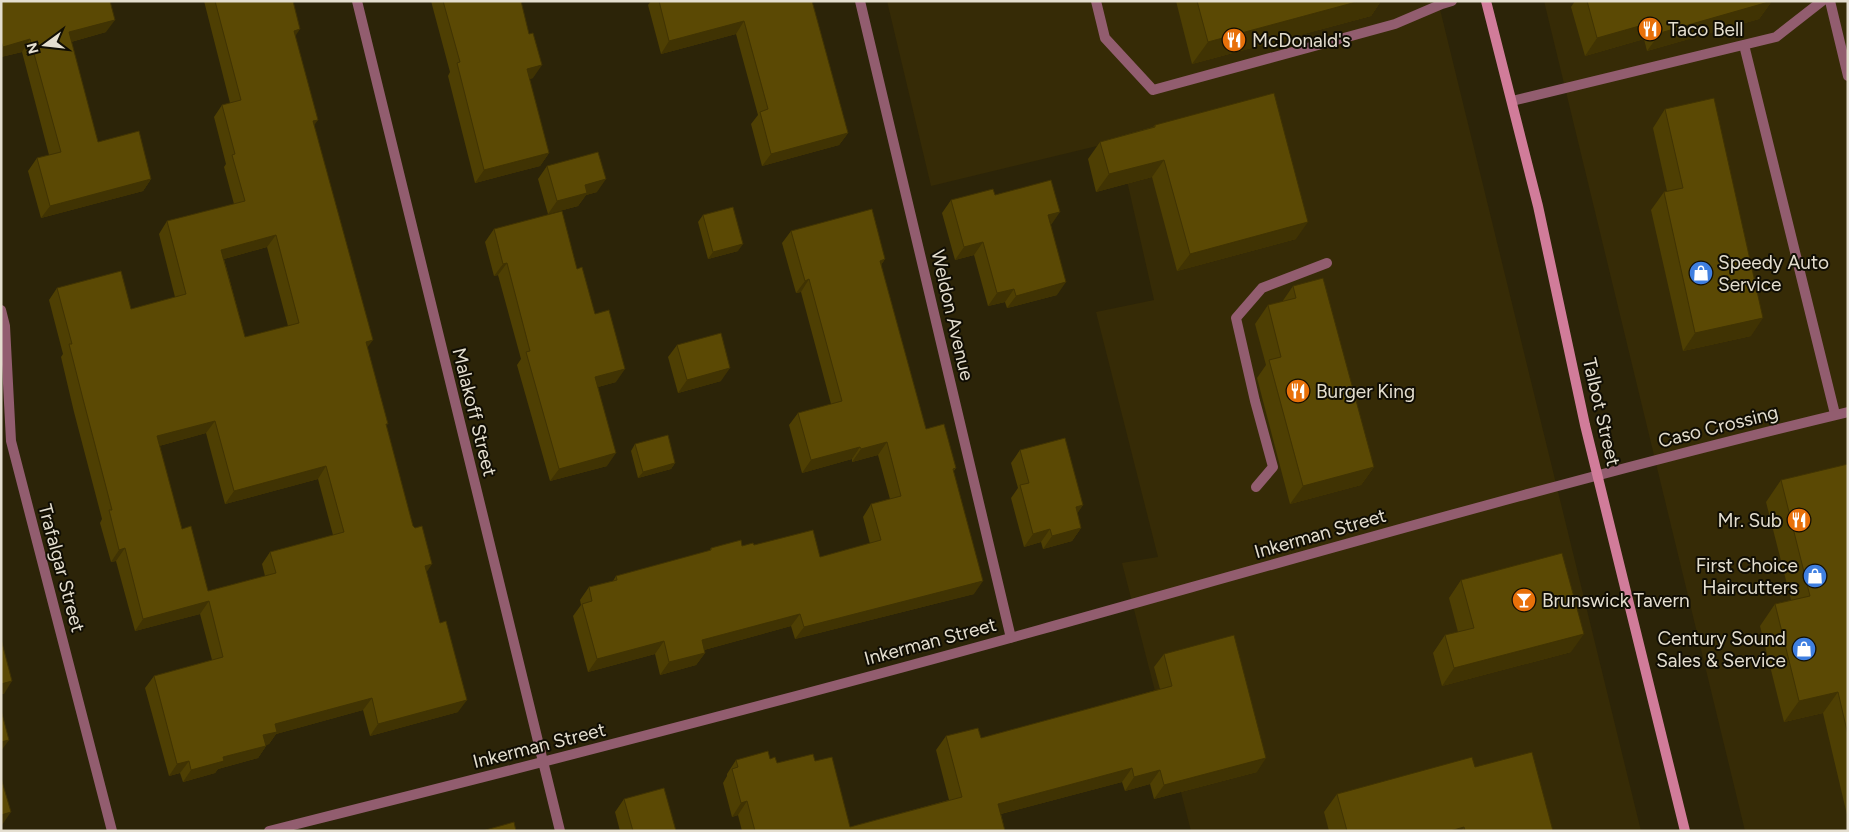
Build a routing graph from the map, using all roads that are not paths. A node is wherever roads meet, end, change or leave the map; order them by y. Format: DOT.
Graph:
graph roads {
  1 [pos="357,1"];
  2 [pos="860,1"];
  3 [pos="1096,1"];
  4 [pos="1452,1"];
  5 [pos="1486,1"];
  6 [pos="1822,1"];
  7 [pos="1830,1"];
  8 [pos="1744,45"];
  9 [pos="1848,76"];
  10 [pos="1512,101"];
  11 [pos="1327,263"];
  12 [pos="1,310"];
  13 [pos="1848,412"];
  14 [pos="1835,414"];
  15 [pos="6,442"];
  16 [pos="1598,474"];
  17 [pos="1256,487"];
  18 [pos="1011,638"];
  19 [pos="543,763"];
  20 [pos="112,831"];
  21 [pos="269,831"];
  22 [pos="560,831"];
  23 [pos="1685,831"];
  1 -- 19 [label="street, Malakoff Street"];
  2 -- 18 [label="street, Weldon Avenue"];
  3 -- 4 [label="street"];
  5 -- 10 [label="main road, Talbot Street"];
  6 -- 8 [label="street"];
  7 -- 9 [label="street"];
  8 -- 10 [label="street"];
  8 -- 14 [label="street"];
  10 -- 16 [label="main road, Talbot Street"];
  11 -- 17 [label="street"];
  12 -- 15 [label="street, Trafalgar Street"];
  13 -- 14 [label="street, Caso Crossing"];
  14 -- 16 [label="street, Caso Crossing"];
  15 -- 20 [label="street, Trafalgar Street"];
  16 -- 18 [label="street, Inkerman Street"];
  16 -- 23 [label="main road, Talbot Street"];
  18 -- 19 [label="street, Inkerman Street"];
  19 -- 21 [label="street, Inkerman Street"];
  19 -- 22 [label="street, Malakoff Street"];
}
